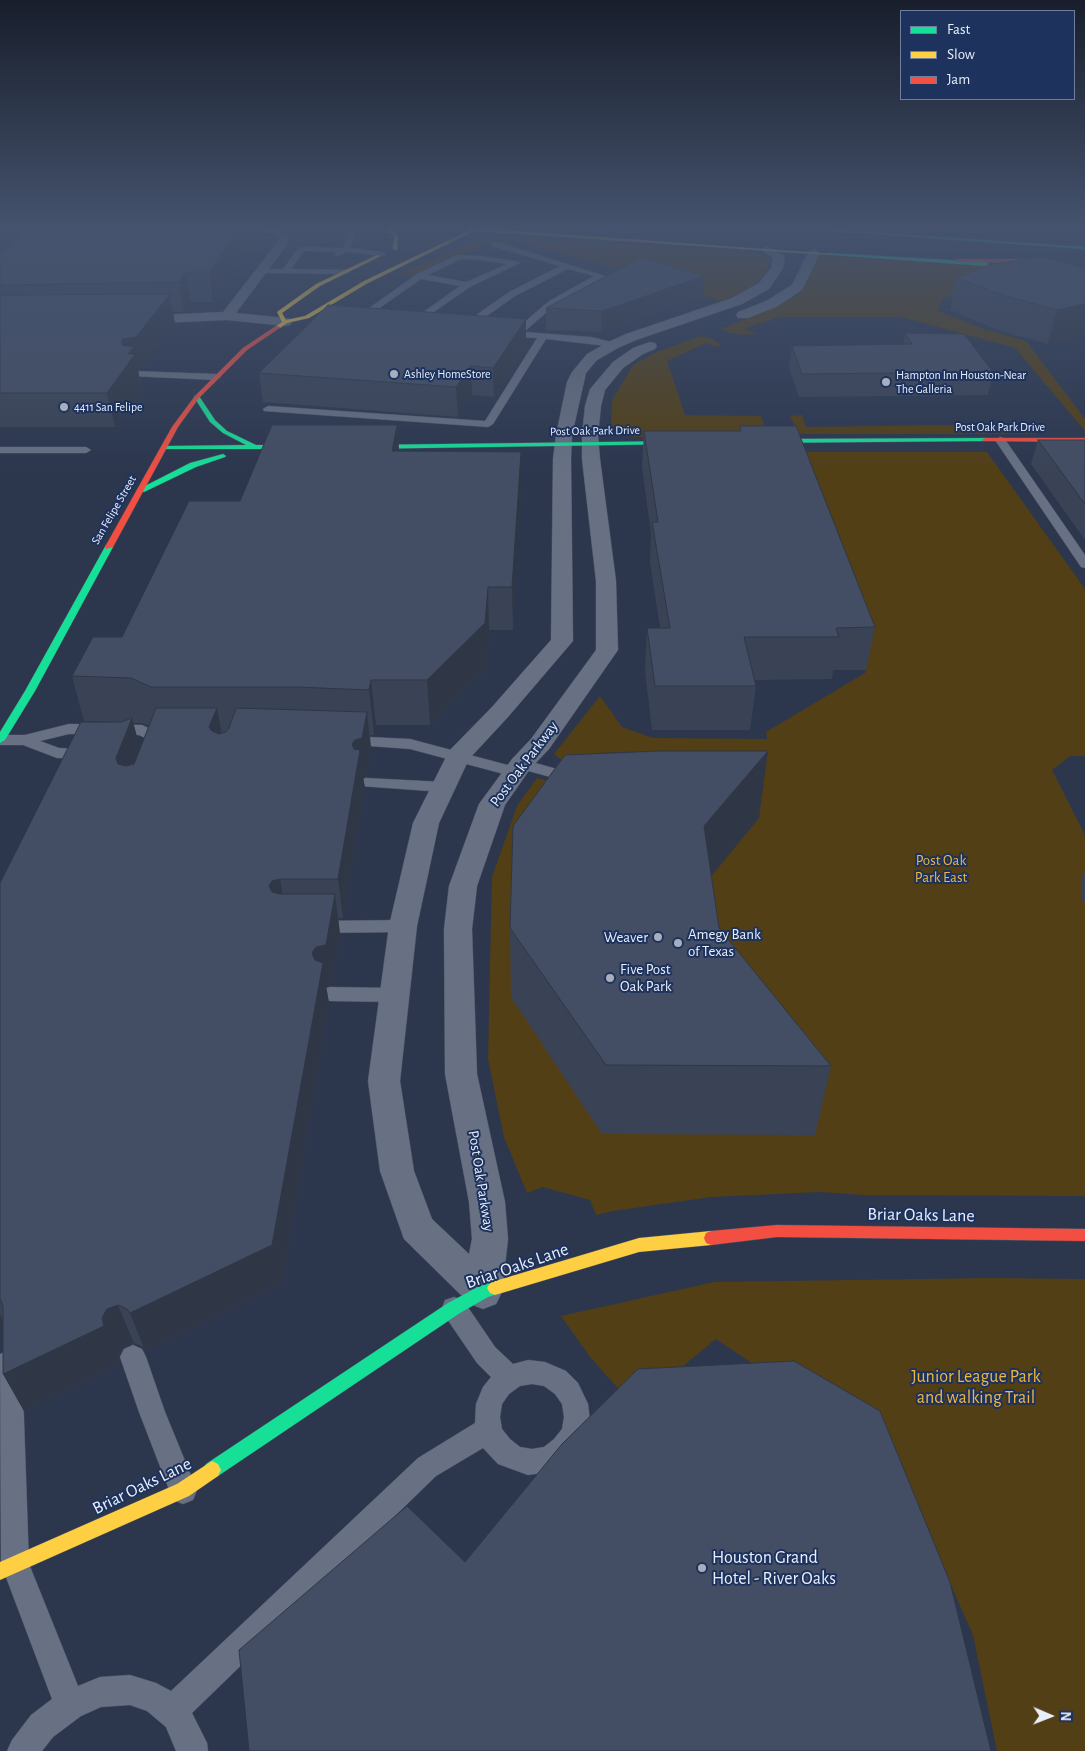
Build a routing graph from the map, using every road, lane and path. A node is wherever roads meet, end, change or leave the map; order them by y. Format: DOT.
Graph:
graph roads {
  1 [pos="231,311"];
  2 [pos="282,311"];
  3 [pos="318,311"];
  4 [pos="367,311"];
  5 [pos="427,311"];
  6 [pos="486,311"];
  7 [pos="543,311"];
  8 [pos="718,311"];
  9 [pos="753,311"];
  10 [pos="227,316"];
  11 [pos="307,317"];
  12 [pos="325,319"];
  13 [pos="731,319"];
  14 [pos="121,320"];
  15 [pos="285,322"];
  16 [pos="371,324"];
  17 [pos="692,326"];
  18 [pos="424,328"];
  19 [pos="516,334"];
  20 [pos="543,336"];
  21 [pos="613,345"];
  22 [pos="133,374"];
  23 [pos="216,377"];
  24 [pos="198,397"];
  25 [pos="268,409"];
  26 [pos="372,416"];
  27 [pos="361,440"];
  28 [pos="1000,440"];
  29 [pos="1085,440"];
  30 [pos="750,441"];
  31 [pos="695,442"];
  32 [pos="563,446"];
  33 [pos="591,446"];
  34 [pos="314,447"];
  35 [pos="165,448"];
  36 [pos="257,448"];
  37 [pos="0,450"];
  38 [pos="86,450"];
  39 [pos="141,490"];
  40 [pos="1085,564"];
  41 [pos="187,739"];
  42 [pos="0,740"];
  43 [pos="24,740"];
  44 [pos="332,740"];
  45 [pos="103,753"];
  46 [pos="458,756"];
  47 [pos="518,768"];
  48 [pos="366,783"];
  49 [pos="593,784"];
  50 [pos="443,787"];
  51 [pos="296,926"];
  52 [pos="403,926"];
  53 [pos="330,994"];
  54 [pos="395,995"];
  55 [pos="1085,1235"];
  56 [pos="469,1300"];
  57 [pos="9,1344"];
  58 [pos="133,1357"];
  59 [pos="509,1378"];
  60 [pos="488,1430"];
  61 [pos="183,1490"];
  62 [pos="7,1568"];
  63 [pos="70,1705"];
  64 [pos="171,1712"];
  65 [pos="23,1751"];
  66 [pos="192,1751"];
  1 -- 10 [label="street"];
  2 -- 15 [label="main road"];
  3 -- 11 [label="main road, San Felipe Street"];
  4 -- 16 [label="lane"];
  5 -- 18 [label="lane"];
  6 -- 19 [label="lane"];
  7 -- 19 [label="lane"];
  8 -- 17 [label="street, Post Oak Parkway"];
  9 -- 13 [label="street"];
  10 -- 14 [label="street"];
  10 -- 15 [label="street"];
  11 -- 12 [label="lane"];
  11 -- 15 [label="main road, San Felipe Street"];
  15 -- 23 [label="main road, San Felipe Street"];
  17 -- 21 [label="street, Post Oak Parkway"];
  17 -- 33 [label="street, Post Oak Parkway"];
  19 -- 20 [label="lane"];
  20 -- 21 [label="lane"];
  20 -- 26 [label="lane"];
  21 -- 32 [label="street, Post Oak Parkway"];
  22 -- 23 [label="lane"];
  23 -- 24 [label="main road, San Felipe Street"];
  24 -- 35 [label="main road, San Felipe Street"];
  24 -- 36 [label="main road"];
  25 -- 26 [label="lane"];
  26 -- 27 [label="lane"];
  27 -- 32 [label="main road, Post Oak Park Drive"];
  28 -- 29 [label="main road, Post Oak Park Drive"];
  28 -- 30 [label="main road, Post Oak Park Drive"];
  28 -- 40 [label="lane"];
  31 -- 33 [label="main road, Post Oak Park Drive"];
  32 -- 33 [label="main road, Post Oak Park Drive"];
  32 -- 46 [label="street, Post Oak Parkway"];
  33 -- 47 [label="street, Post Oak Parkway"];
  34 -- 36 [label="main road"];
  35 -- 36 [label="main road"];
  35 -- 39 [label="main road, San Felipe Street"];
  36 -- 39 [label="main road"];
  37 -- 38 [label="lane"];
  39 -- 42 [label="main road, San Felipe Street"];
  41 -- 43 [label="lane"];
  42 -- 43 [label="lane"];
  43 -- 45 [label="lane"];
  44 -- 46 [label="lane"];
  46 -- 47 [label="lane"];
  46 -- 50 [label="street, Post Oak Parkway"];
  47 -- 49 [label="lane"];
  47 -- 56 [label="street, Post Oak Parkway"];
  48 -- 50 [label="lane"];
  50 -- 52 [label="street, Post Oak Parkway"];
  51 -- 52 [label="lane"];
  52 -- 54 [label="street, Post Oak Parkway"];
  53 -- 54 [label="lane"];
  54 -- 56 [label="street, Post Oak Parkway"];
  55 -- 56 [label="main road, Briar Oaks Lane"];
  56 -- 59 [label="lane"];
  56 -- 61 [label="main road, Briar Oaks Lane"];
  57 -- 62 [label="lane"];
  58 -- 61 [label="lane"];
  59 -- 60 [label="lane"];
  59 -- 60 [label="lane"];
  60 -- 64 [label="lane"];
  61 -- 62 [label="main road, Briar Oaks Lane"];
  62 -- 63 [label="lane"];
  63 -- 64 [label="lane"];
  63 -- 65 [label="lane"];
  64 -- 66 [label="lane"];
}
